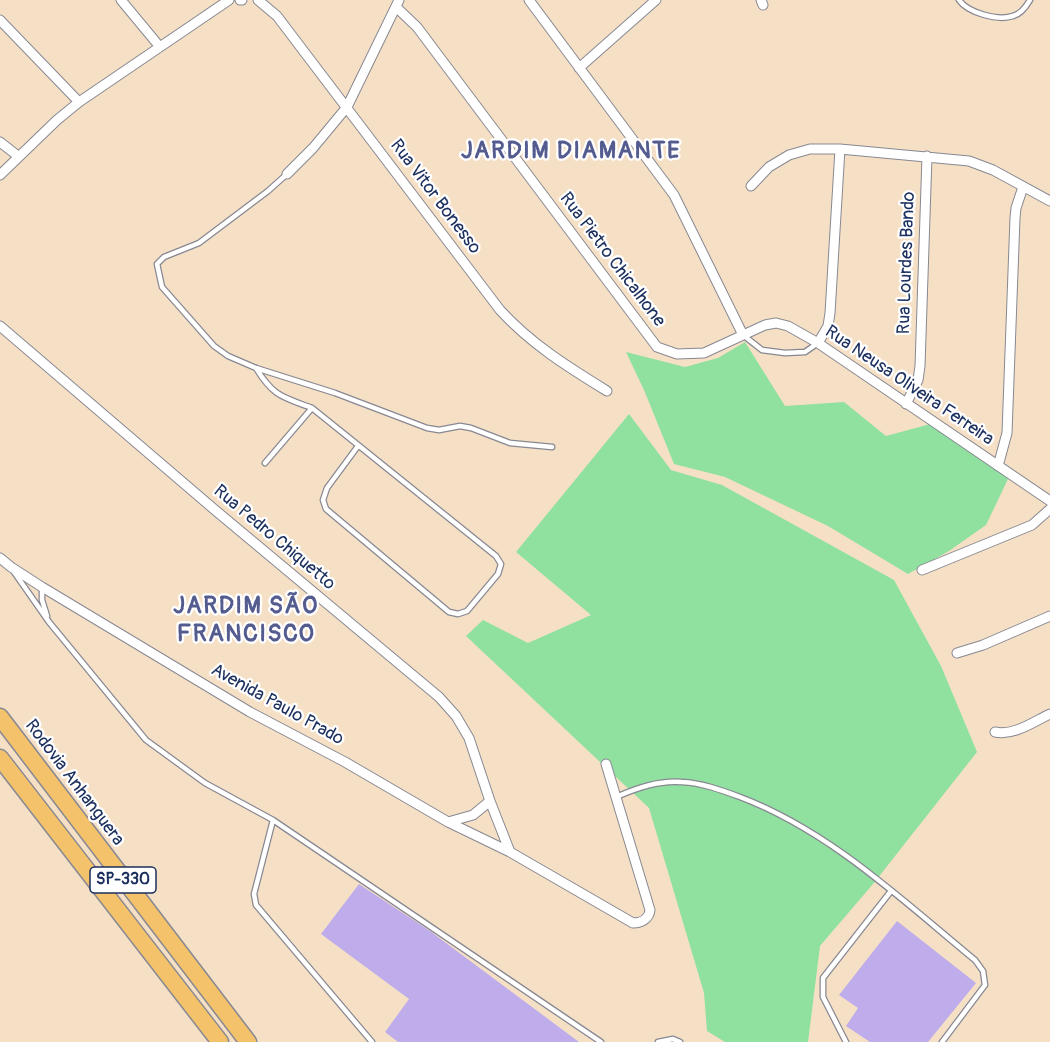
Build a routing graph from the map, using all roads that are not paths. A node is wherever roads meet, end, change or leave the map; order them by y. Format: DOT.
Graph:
graph roads {
  1 [pos="121,0"];
  2 [pos="229,0"];
  3 [pos="258,0"];
  4 [pos="529,0"];
  5 [pos="656,0"];
  6 [pos="959,0"];
  7 [pos="1030,0"];
  8 [pos="398,3"];
  9 [pos="0,20"];
  10 [pos="160,47"];
  11 [pos="579,68"];
  12 [pos="79,102"];
  13 [pos="347,107"];
  14 [pos="0,142"];
  15 [pos="840,149"];
  16 [pos="18,156"];
  17 [pos="927,156"];
  18 [pos="287,174"];
  19 [pos="0,175"];
  20 [pos="751,186"];
  21 [pos="1023,187"];
  22 [pos="1050,201"];
  23 [pos="0,326"];
  24 [pos="743,335"];
  25 [pos="818,343"];
  26 [pos="256,368"];
  27 [pos="607,391"];
  28 [pos="906,405"];
  29 [pos="312,408"];
  30 [pos="358,446"];
  31 [pos="552,447"];
  32 [pos="265,463"];
  33 [pos="998,466"];
  34 [pos="1050,501"];
  35 [pos="1050,509"];
  36 [pos="0,558"];
  37 [pos="11,567"];
  38 [pos="922,570"];
  39 [pos="42,587"];
  40 [pos="1050,616"];
  41 [pos="49,622"];
  42 [pos="957,652"];
  43 [pos="1050,714"];
  44 [pos="0,717"];
  45 [pos="995,732"];
  46 [pos="0,758"];
  47 [pos="606,764"];
  48 [pos="616,797"];
  49 [pos="490,801"];
  50 [pos="273,820"];
  51 [pos="448,822"];
  52 [pos="501,829"];
  53 [pos="480,839"];
  54 [pos="510,852"];
  55 [pos="891,891"];
  56 [pos="219,1042"];
  57 [pos="248,1042"];
  58 [pos="372,1042"];
  59 [pos="601,1042"];
  60 [pos="658,1042"];
  61 [pos="680,1042"];
  62 [pos="846,1042"];
  63 [pos="942,1042"];
  1 -- 10 [label="street"];
  2 -- 10 [label="street"];
  3 -- 13 [label="street, Rua Vitor Bonesso"];
  4 -- 11 [label="street"];
  5 -- 11 [label="street"];
  6 -- 7 [label="lane"];
  8 -- 13 [label="street"];
  8 -- 24 [label="street, Rua Pietro Chicalhone"];
  9 -- 12 [label="street"];
  10 -- 12 [label="street"];
  11 -- 24 [label="street"];
  12 -- 16 [label="street"];
  13 -- 18 [label="street"];
  13 -- 27 [label="street, Rua Vitor Bonesso"];
  14 -- 16 [label="street"];
  15 -- 17 [label="street"];
  15 -- 20 [label="street"];
  15 -- 25 [label="street"];
  16 -- 19 [label="street"];
  17 -- 21 [label="street"];
  17 -- 28 [label="street, Rua Lourdes Bando"];
  18 -- 26 [label="lane"];
  21 -- 22 [label="street"];
  21 -- 33 [label="street"];
  23 -- 49 [label="street, Rua Pedro Chiquetto"];
  24 -- 25 [label="street, Rua Neusa Oliveira Ferreira"];
  24 -- 25 [label="lane"];
  25 -- 28 [label="street, Rua Neusa Oliveira Ferreira"];
  26 -- 29 [label="lane"];
  26 -- 31 [label="lane"];
  28 -- 33 [label="street, Rua Neusa Oliveira Ferreira"];
  29 -- 30 [label="lane"];
  29 -- 32 [label="lane"];
  30 -- 30 [label="lane"];
  33 -- 34 [label="street, Rua Neusa Oliveira Ferreira"];
  35 -- 38 [label="street"];
  36 -- 37 [label="street, Avenida Paulo Prado"];
  37 -- 39 [label="street, Avenida Paulo Prado"];
  37 -- 41 [label="lane"];
  39 -- 41 [label="lane"];
  39 -- 51 [label="street, Avenida Paulo Prado"];
  40 -- 42 [label="street"];
  41 -- 50 [label="lane"];
  43 -- 45 [label="street"];
  44 -- 57 [label="highway, Rodovia Anhanguera / SP-330"];
  46 -- 56 [label="highway, SP-330"];
  47 -- 48 [label="street"];
  48 -- 54 [label="street, Avenida Paulo Prado"];
  48 -- 55 [label="lane"];
  49 -- 51 [label="street"];
  49 -- 52 [label="street, Rua Pedro Chiquetto"];
  50 -- 58 [label="lane"];
  50 -- 59 [label="lane"];
  51 -- 53 [label="street, Avenida Paulo Prado"];
  52 -- 53 [label="street"];
  52 -- 54 [label="street, Rua Pedro Chiquetto"];
  53 -- 54 [label="street, Avenida Paulo Prado"];
  55 -- 62 [label="lane"];
  55 -- 63 [label="lane"];
  60 -- 61 [label="lane"];
}
